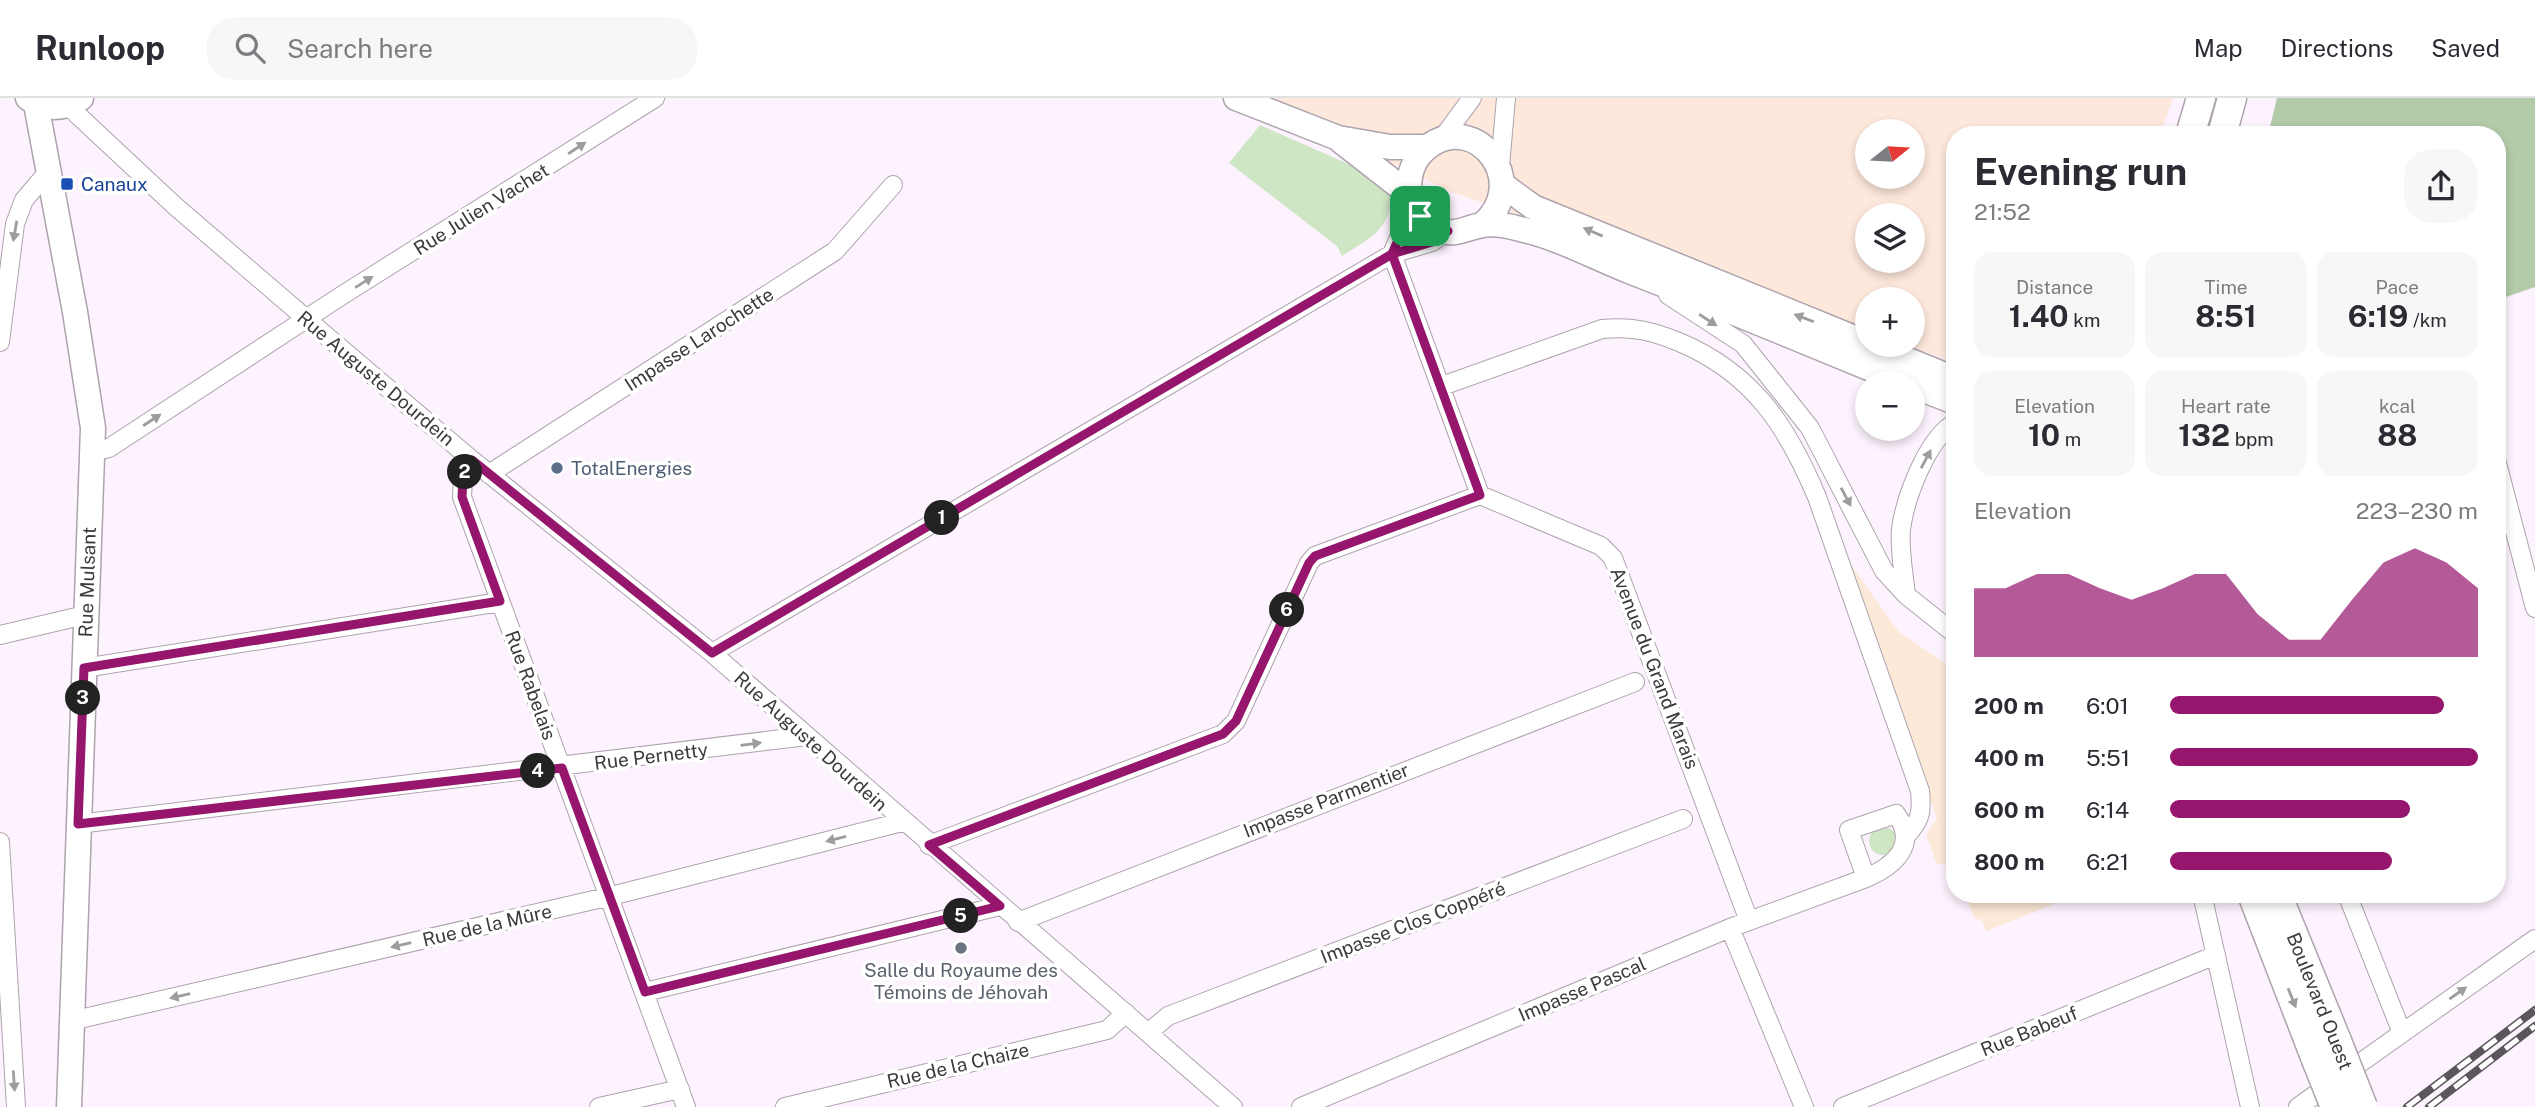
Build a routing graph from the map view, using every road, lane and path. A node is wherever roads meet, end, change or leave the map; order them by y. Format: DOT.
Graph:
graph roads {
  1 [pos="655,98"];
  2 [pos="1236,98"];
  3 [pos="1472,98"];
  4 [pos="1506,98"];
  5 [pos="2201,98"];
  6 [pos="2232,98"];
  7 [pos="32,101"];
  8 [pos="75,102"];
  9 [pos="2193,126"];
  10 [pos="2224,126"];
  11 [pos="1338,138"];
  12 [pos="1435,143"];
  13 [pos="47,173"];
  14 [pos="1502,176"];
  15 [pos="892,185"];
  16 [pos="1411,200"];
  17 [pos="1482,225"];
  18 [pos="1448,231"];
  19 [pos="1392,254"];
  20 [pos="1629,271"];
  21 [pos="307,320"];
  22 [pos="1855,338"];
  23 [pos="0,342"];
  24 [pos="1901,357"];
  25 [pos="1875,371"];
  26 [pos="1946,375"];
  27 [pos="1441,386"];
  28 [pos="1925,391"];
  29 [pos="1946,399"];
  30 [pos="1946,431"];
  31 [pos="92,452"];
  32 [pos="472,460"];
  33 [pos="489,474"];
  34 [pos="1480,495"];
  35 [pos="2506,497"];
  36 [pos="1906,596"];
  37 [pos="500,601"];
  38 [pos="2535,608"];
  39 [pos="85,615"];
  40 [pos="1946,627"];
  41 [pos="0,635"];
  42 [pos="712,653"];
  43 [pos="84,668"];
  44 [pos="1635,682"];
  45 [pos="807,736"];
  46 [pos="562,768"];
  47 [pos="1683,819"];
  48 [pos="902,822"];
  49 [pos="78,824"];
  50 [pos="1906,836"];
  51 [pos="0,842"];
  52 [pos="929,845"];
  53 [pos="1866,878"];
  54 [pos="611,896"];
  55 [pos="2204,903"];
  56 [pos="2255,903"];
  57 [pos="2280,903"];
  58 [pos="2351,903"];
  59 [pos="1000,906"];
  60 [pos="1749,921"];
  61 [pos="1018,922"];
  62 [pos="1730,928"];
  63 [pos="2535,939"];
  64 [pos="2216,955"];
  65 [pos="645,992"];
  66 [pos="1126,1013"];
  67 [pos="71,1021"];
  68 [pos="1148,1033"];
  69 [pos="2402,1033"];
  70 [pos="2326,1049"];
  71 [pos="680,1089"];
  72 [pos="16,1107"];
  73 [pos="69,1107"];
  74 [pos="599,1107"];
  75 [pos="686,1107"];
  76 [pos="785,1107"];
  77 [pos="1233,1107"];
  78 [pos="1301,1107"];
  79 [pos="1804,1107"];
  80 [pos="1843,1107"];
  81 [pos="2250,1107"];
  82 [pos="2298,1107"];
  83 [pos="2335,1107"];
  84 [pos="2362,1107"];
  21 -- 1 [label="street, Rue Julien Vachet, one-way"];
  2 -- 11 [label="street"];
  3 -- 12 [label="street"];
  4 -- 14 [label="street"];
  5 -- 9 [label="main road"];
  6 -- 10 [label="main road"];
  7 -- 8 [label="street"];
  7 -- 13 [label="street, Rue Mulsant"];
  8 -- 21 [label="street, Rue Auguste Dourdein"];
  11 -- 12 [label="street"];
  11 -- 16 [label="street"];
  12 -- 14 [label="street"];
  12 -- 16 [label="street"];
  13 -- 23 [label="street, one-way"];
  13 -- 31 [label="street, Rue Mulsant"];
  14 -- 17 [label="street"];
  22 -- 14 [label="street, one-way"];
  15 -- 33 [label="street, Impasse Larochette"];
  16 -- 18 [label="street"];
  16 -- 19 [label="street"];
  17 -- 18 [label="street"];
  17 -- 20 [label="street"];
  18 -- 19 [label="street"];
  19 -- 27 [label="street"];
  19 -- 42 [label="street"];
  20 -- 25 [label="street"];
  20 -- 36 [label="street, one-way"];
  31 -- 21 [label="street, Rue Julien Vachet, one-way"];
  21 -- 32 [label="street, Rue Auguste Dourdein"];
  24 -- 26 [label="street"];
  27 -- 34 [label="street"];
  27 -- 50 [label="street, Impasse Pascal"];
  28 -- 29 [label="street"];
  36 -- 30 [label="street, one-way"];
  31 -- 39 [label="street, Rue Mulsant"];
  32 -- 33 [label="street, Rue Auguste Dourdein"];
  32 -- 37 [label="street, Rue Rabelais"];
  33 -- 42 [label="street, Rue Auguste Dourdein"];
  34 -- 52 [label="street"];
  34 -- 60 [label="street, Avenue du Grand Marais"];
  35 -- 38 [label="street"];
  36 -- 40 [label="street"];
  37 -- 43 [label="street"];
  37 -- 46 [label="street, Rue Rabelais"];
  39 -- 41 [label="street"];
  39 -- 43 [label="street, Rue Mulsant"];
  42 -- 45 [label="street, Rue Auguste Dourdein"];
  43 -- 49 [label="street, Rue Mulsant"];
  44 -- 61 [label="street, Impasse Parmentier"];
  46 -- 45 [label="street, Rue Pernetty, one-way"];
  45 -- 48 [label="street, Rue Auguste Dourdein"];
  46 -- 49 [label="street, Rue Pernetty"];
  46 -- 54 [label="street, Rue Rabelais"];
  47 -- 68 [label="street, Impasse Clos Coppéré"];
  48 -- 52 [label="street, Rue Auguste Dourdein"];
  48 -- 54 [label="street, Rue de la Mûre, one-way"];
  49 -- 67 [label="street, Rue Mulsant"];
  50 -- 53 [label="street, Impasse Pascal"];
  50 -- 53 [label="street"];
  51 -- 72 [label="street, one-way"];
  52 -- 59 [label="street, Rue Auguste Dourdein"];
  53 -- 60 [label="street, Impasse Pascal"];
  54 -- 65 [label="street, Rue Rabelais"];
  54 -- 67 [label="street, Rue de la Mûre, one-way"];
  55 -- 64 [label="street"];
  56 -- 70 [label="main road, Boulevard Ouest, one-way"];
  57 -- 70 [label="main road, Boulevard Ouest"];
  58 -- 69 [label="street"];
  59 -- 61 [label="street, Rue Auguste Dourdein"];
  59 -- 65 [label="street"];
  60 -- 62 [label="street, Impasse Pascal"];
  61 -- 66 [label="street, Rue Auguste Dourdein"];
  62 -- 78 [label="street, Impasse Pascal"];
  62 -- 79 [label="street"];
  69 -- 63 [label="street, one-way"];
  64 -- 80 [label="street, Rue Babeuf"];
  64 -- 81 [label="street"];
  65 -- 71 [label="street, Rue Rabelais"];
  66 -- 68 [label="street, Rue Auguste Dourdein"];
  66 -- 76 [label="street, Rue de la Chaize"];
  67 -- 73 [label="street, Rue Mulsant"];
  68 -- 77 [label="street, Rue Auguste Dourdein"];
  69 -- 82 [label="street"];
  70 -- 83 [label="main road, Boulevard Ouest, bridge"];
  70 -- 84 [label="main road, Boulevard Ouest, bridge"];
  71 -- 74 [label="street"];
  71 -- 75 [label="street, Rue Rabelais"];
}
